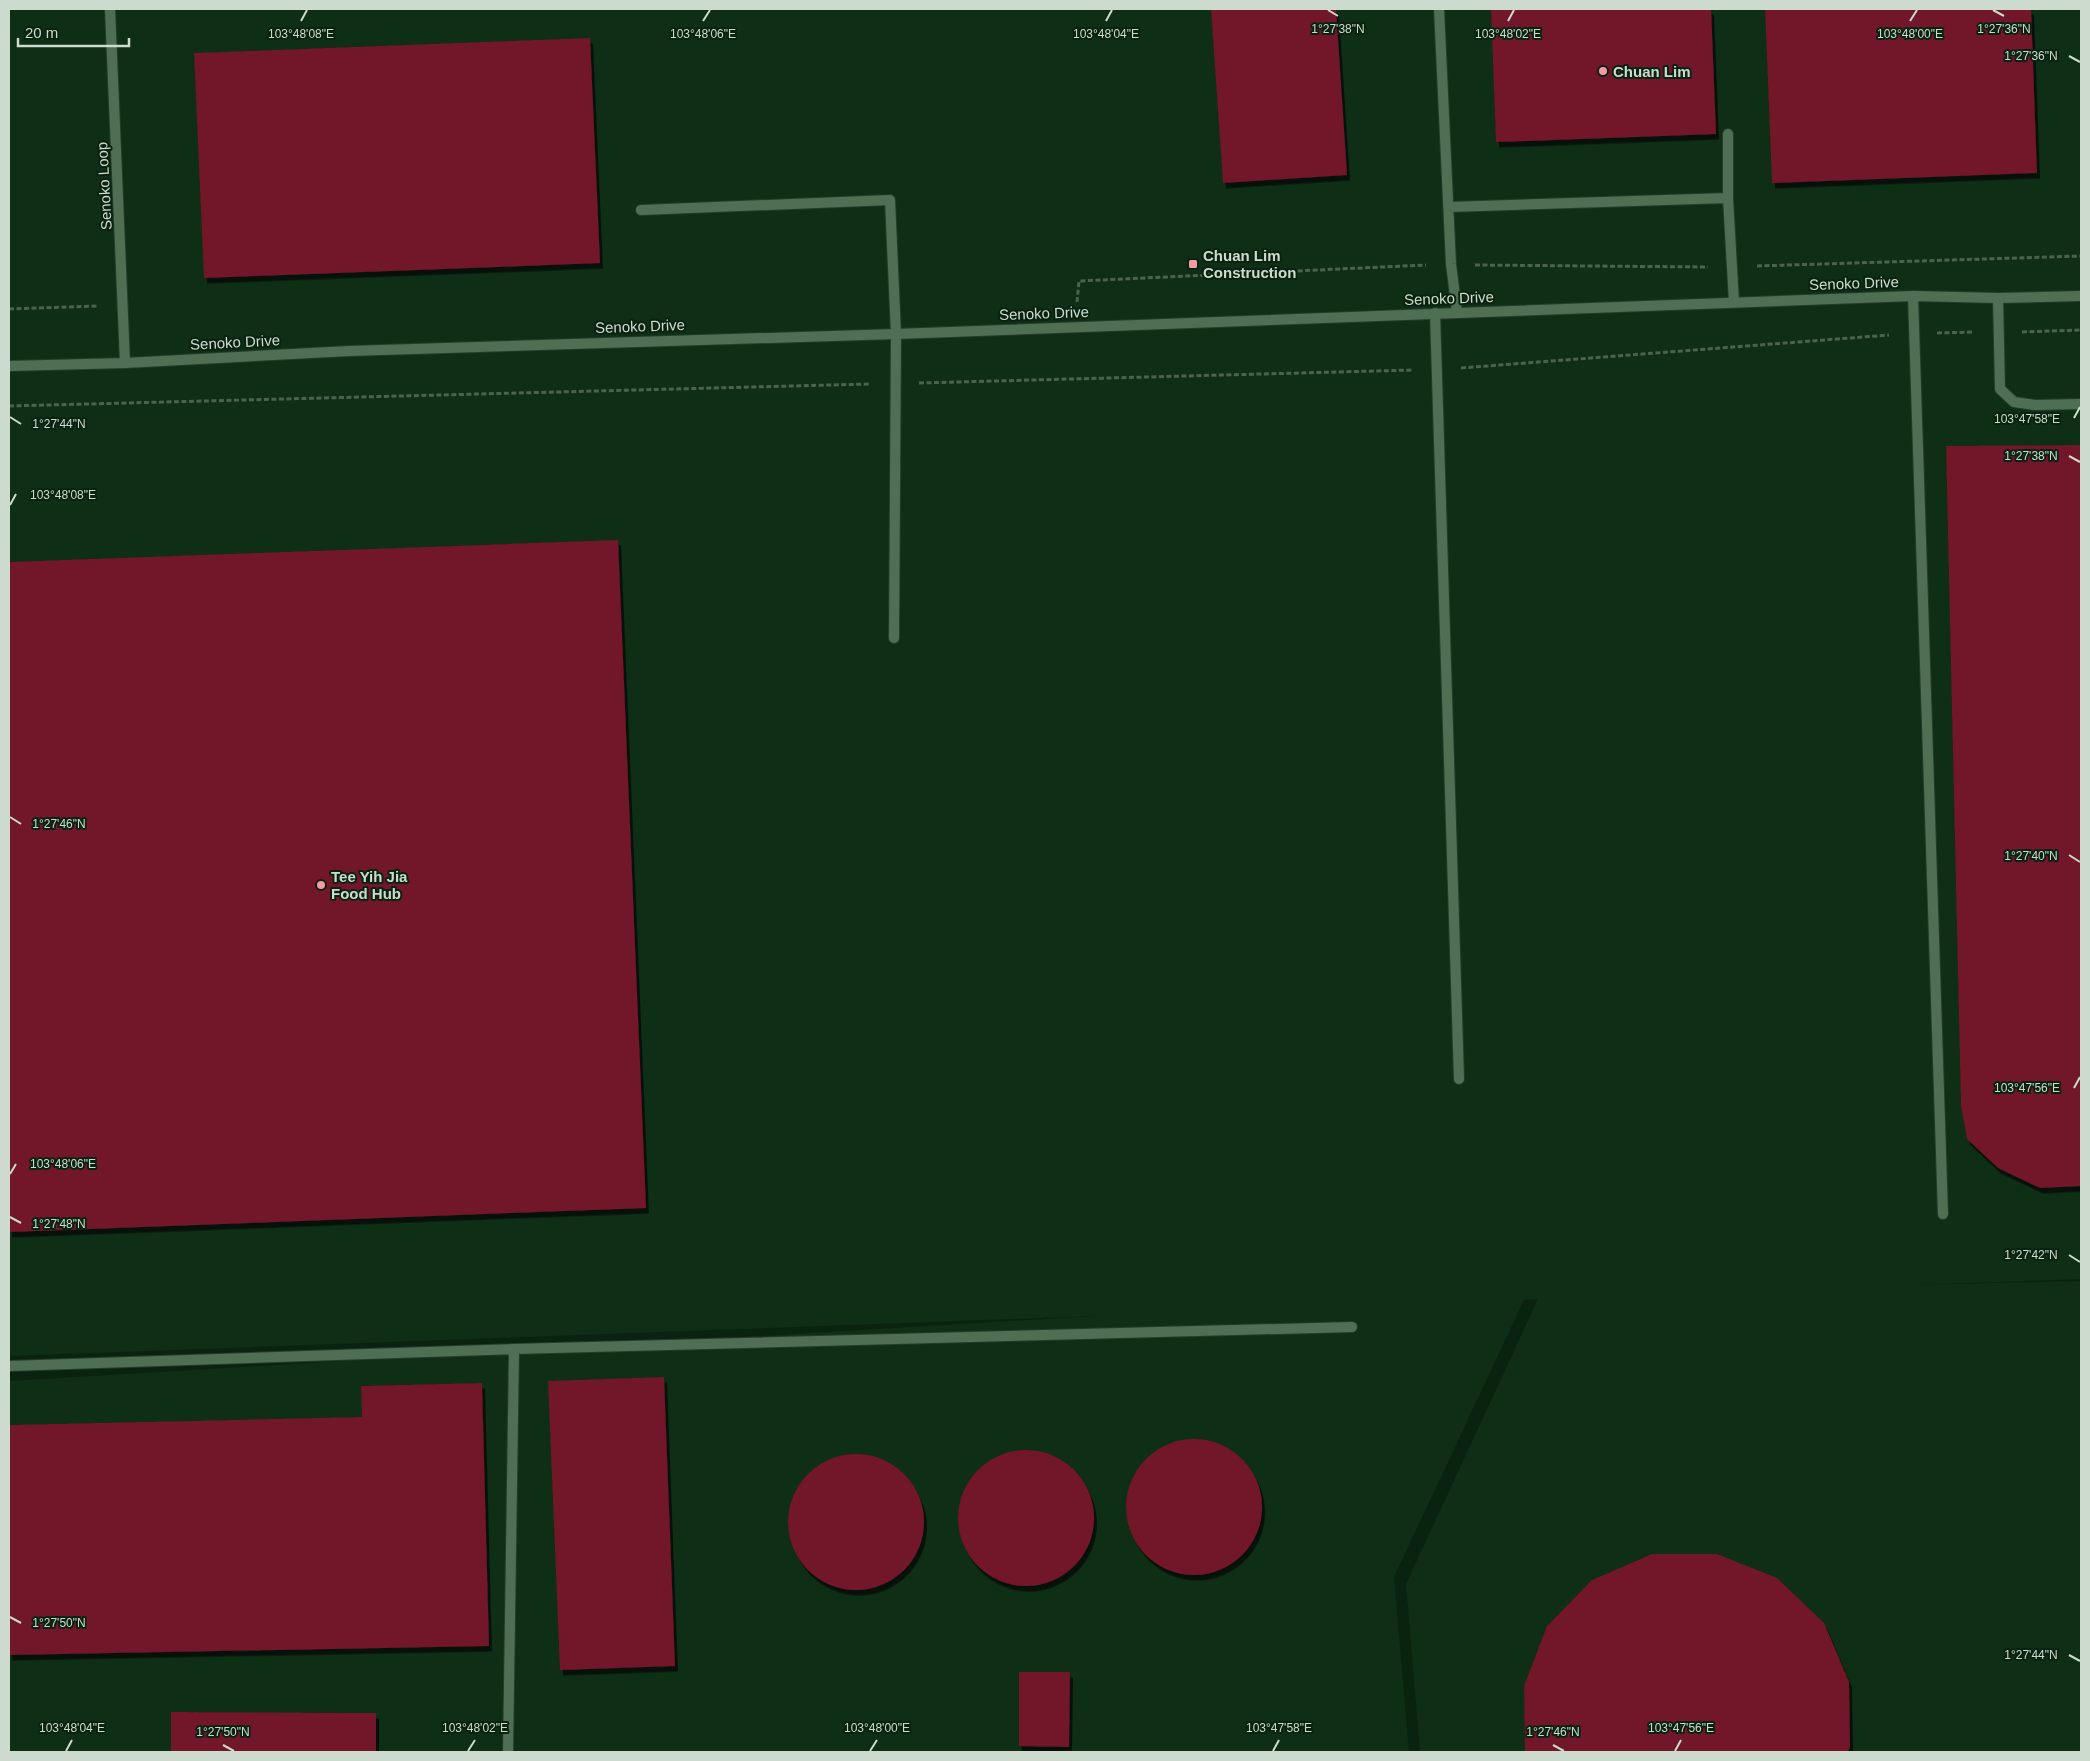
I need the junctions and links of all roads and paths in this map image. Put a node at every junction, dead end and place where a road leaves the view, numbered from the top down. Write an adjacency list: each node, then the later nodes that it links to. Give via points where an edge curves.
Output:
1 (110, 9): 14 (street, Senoko Loop)
2 (1439, 9): 5 (street)
3 (1728, 134): 4 (street)
4 (1728, 198): 5 (street); 9 (street)
5 (1449, 206): 8 (street)
6 (641, 210): 22 (street, via 890,200)
7 (2081, 256): 9 (path)
8 (1451, 264): 9 (path); 16 (street); 18 (path, via 1079,281)
9 (1733, 267): 13 (street)
10 (1913, 296): 12 (street, Senoko Drive); 13 (street, Senoko Drive); 21 (street)
11 (2081, 296): 12 (street, Senoko Drive)
12 (1998, 298): 20 (street)
13 (1734, 302): 16 (street, Senoko Drive)
14 (124, 304): 15 (path); 23 (street, Senoko Loop)
15 (9, 309)
16 (1457, 312): 17 (street, Senoko Drive)
17 (1435, 313): 18 (street, Senoko Drive); 25 (street)
18 (1076, 327): 22 (street, Senoko Drive)
19 (2081, 330): 20 (path)
20 (2000, 332): 21 (path); 27 (street, via 2000,389 2014,402)
21 (1914, 333): 25 (path); 31 (street)
22 (896, 334): 23 (street, Senoko Drive, via 349,350); 26 (street)
23 (125, 363): 24 (street, Senoko Drive)
24 (9, 366)
25 (1437, 370): 26 (path); 30 (street)
26 (895, 384): 28 (path); 29 (street)
27 (2081, 404)
28 (9, 406)
29 (894, 638)
30 (1459, 1079)
31 (1943, 1214)
32 (1352, 1327): 33 (street)
33 (514, 1349): 34 (street); 35 (street)
34 (9, 1366)
35 (508, 1752)

